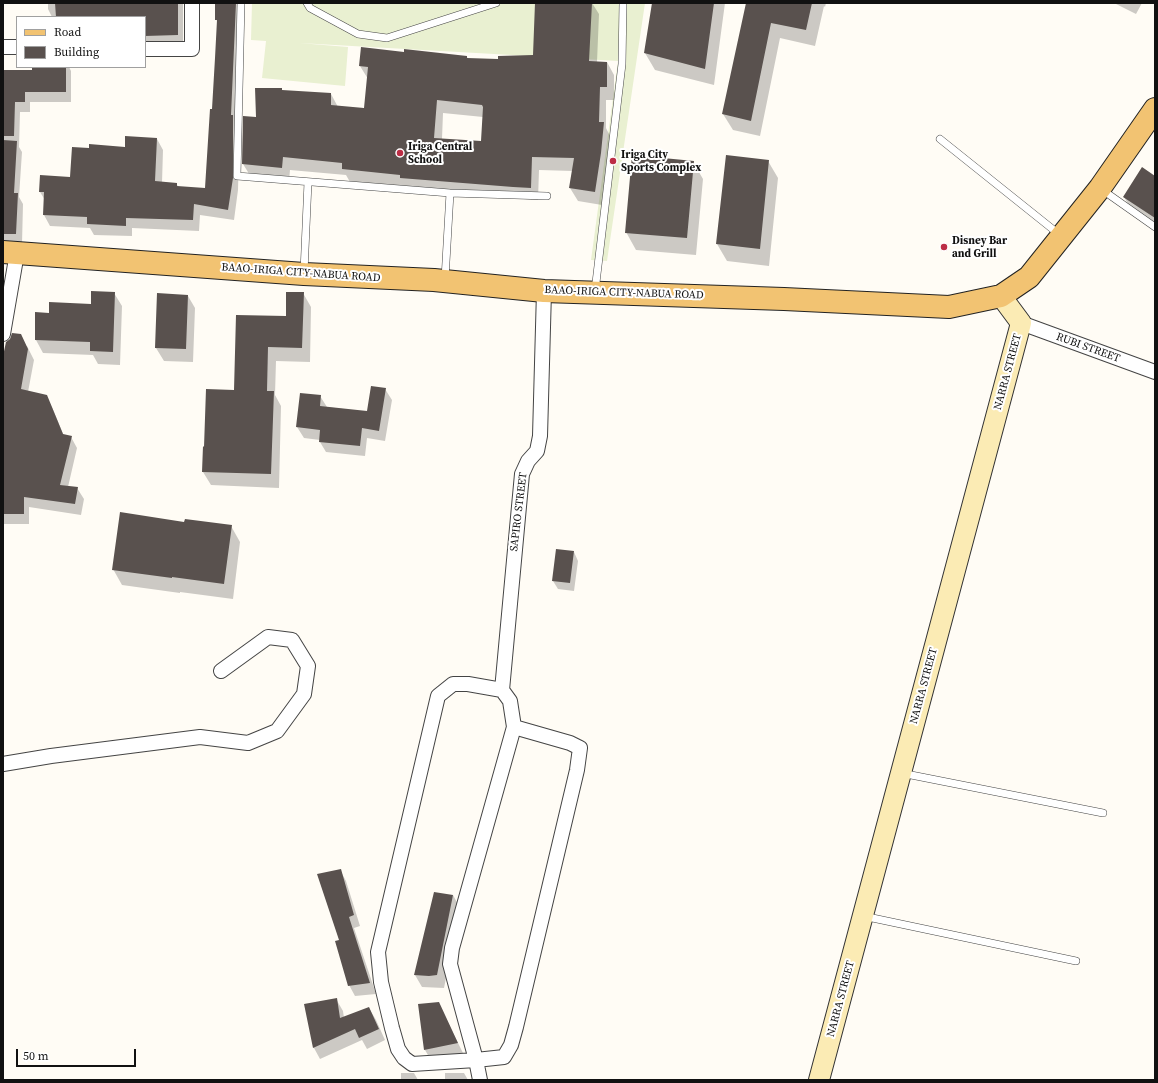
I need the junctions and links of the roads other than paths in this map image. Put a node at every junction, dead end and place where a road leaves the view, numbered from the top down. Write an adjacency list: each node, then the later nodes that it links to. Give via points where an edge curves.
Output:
1 (192, 3): 8 (street, via 192,50)
2 (241, 3): 11 (lane, via 237,176)
3 (306, 3): 4 (lane, via 310,8 358,34 387,38)
4 (496, 3)
5 (623, 3): 21 (lane, via 622,64)
6 (3, 47): 7 (street)
7 (16, 47)
8 (146, 49)
9 (1155, 109): 12 (main road, BAAO-IRIGA CITY-NABUA ROAD)
10 (940, 139): 16 (lane)
11 (308, 182): 13 (lane); 18 (lane)
12 (1100, 188): 15 (lane); 16 (main road, BAAO-IRIGA CITY-NABUA ROAD)
13 (450, 193): 14 (lane); 19 (lane)
14 (547, 196)
15 (1155, 227)
16 (1062, 236): 22 (main road, BAAO-IRIGA CITY-NABUA ROAD, via 1029,277)
17 (10, 253): 18 (main road, BAAO-IRIGA CITY-NABUA ROAD); 24 (street)
18 (304, 274): 19 (main road, BAAO-IRIGA CITY-NABUA ROAD)
19 (445, 281): 20 (main road, BAAO-IRIGA CITY-NABUA ROAD)
20 (544, 291): 21 (main road, BAAO-IRIGA CITY-NABUA ROAD); 27 (street, SAPIRO STREET, via 540,436 537,451 528,461 522,474)
21 (595, 292): 22 (main road, BAAO-IRIGA CITY-NABUA ROAD, via 949,307)
22 (1001, 296): 23 (street, NARRA STREET)
23 (1021, 323): 25 (street, RUBI STREET); 30 (street, NARRA STREET)
24 (3, 334)
25 (1155, 372)
26 (221, 671): 29 (street, via 268,637 292,640 308,666 304,694 277,731 248,743 200,737)
27 (502, 690): 28 (street, via 510,700); 34 (street, via 453,684 438,696 378,952 381,982 392,1028 398,1049 404,1058 412,1064)
28 (514, 727): 34 (street, via 452,948 450,964); 34 (street, via 580,748 577,770 511,1046 504,1057)
29 (3, 764)
30 (901, 772): 31 (lane); 32 (street, NARRA STREET)
31 (1103, 813)
32 (863, 916): 33 (lane); 36 (street, NARRA STREET)
33 (1076, 961)
34 (476, 1060): 35 (street)
35 (480, 1080)
36 (819, 1080)

